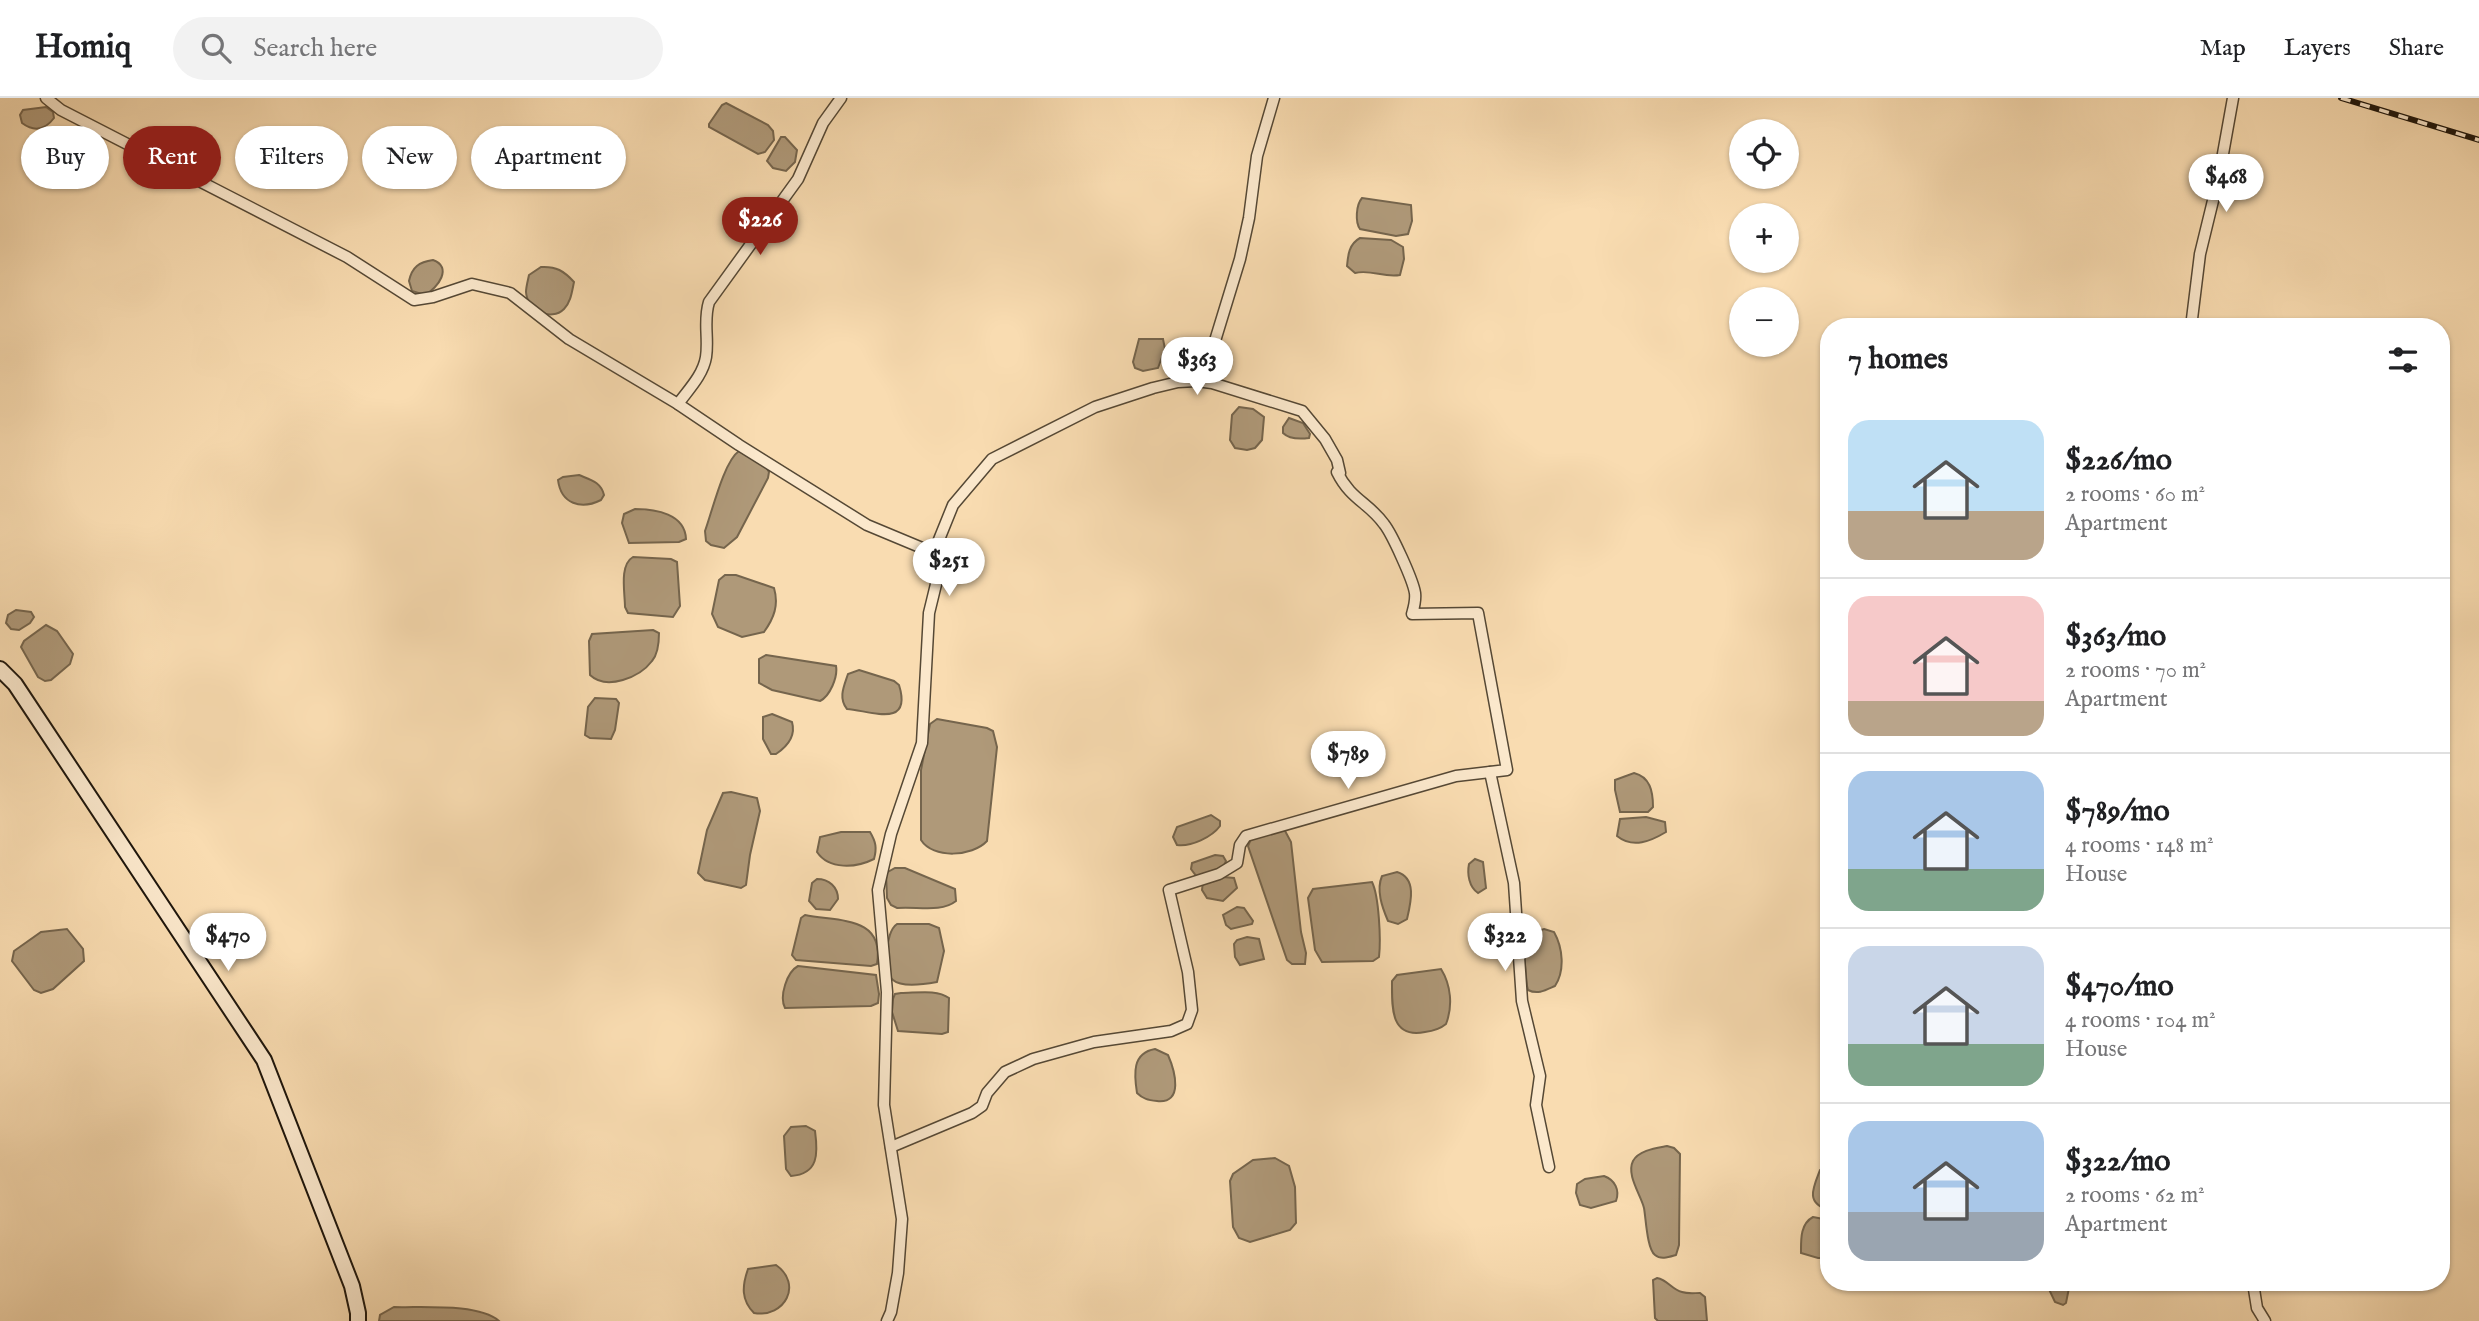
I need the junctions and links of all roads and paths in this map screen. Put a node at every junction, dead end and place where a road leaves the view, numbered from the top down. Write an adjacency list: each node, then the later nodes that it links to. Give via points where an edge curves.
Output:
1 (46, 98): 7 (street, via 61,110 347,257 414,300 472,284 510,293 569,339)
2 (841, 98): 7 (street, via 823,123 799,179 709,302 702,371)
3 (1274, 98): 6 (street, via 1257,156 1240,259 1207,366)
4 (2233, 98): 5 (street, via 2200,254)
5 (2192, 318)
6 (1196, 381): 8 (street, via 1153,388 1095,407 992,459 953,505); 10 (street, via 1302,411 1337,460 1344,487 1390,533 1415,592 1412,614 1478,613 1507,770)
7 (678, 404): 8 (street, via 867,525)
8 (934, 552): 11 (street, via 939,555 939,572 929,612 922,743 891,834 878,890 887,992 884,1105)
9 (0, 669): 14 (main road, via 23,696 264,1060 352,1286)
10 (1490, 772): 11 (street, via 1456,776 1246,835 1237,863 1219,874 1169,890 1188,972 1192,1010 1187,1024 1033,1059 1005,1072 972,1113); 12 (street, via 1514,883 1522,1001 1540,1076 1536,1105)
11 (891, 1147): 15 (street, via 902,1219 898,1273)
12 (1549, 1167)
13 (2255, 1291): 16 (street)
14 (358, 1321)
15 (887, 1321)
16 (2265, 1321)

